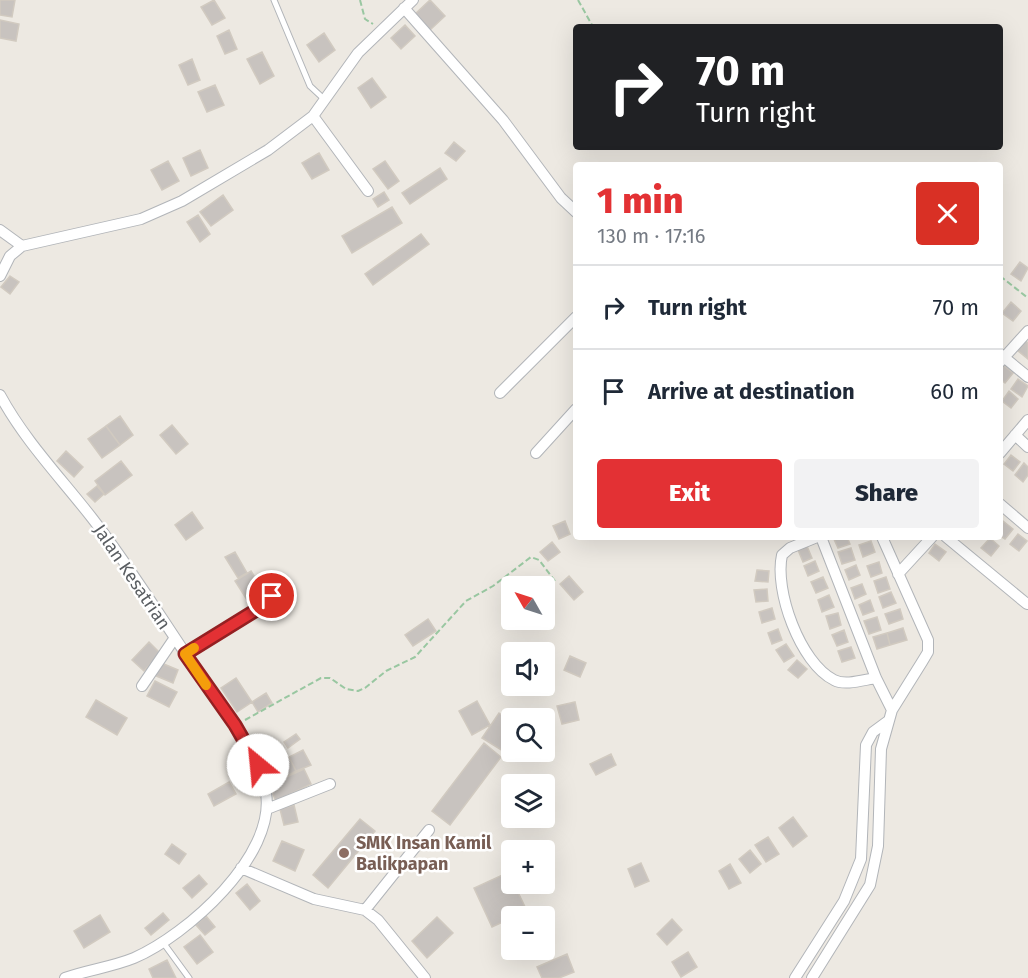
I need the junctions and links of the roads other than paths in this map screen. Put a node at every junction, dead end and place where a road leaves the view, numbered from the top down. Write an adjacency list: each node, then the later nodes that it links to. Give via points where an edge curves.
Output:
1 (274, 0): 4 (lane, via 310,86)
2 (413, 0): 3 (street)
3 (404, 8): 4 (street, via 345,69); 7 (street, via 503,120)
4 (325, 100): 5 (street)
5 (313, 116): 6 (street); 9 (street, via 268,150 182,201 116,227)
6 (368, 190)
7 (573, 209)
8 (0, 230): 9 (street)
9 (22, 246): 10 (street, via 10,256)
10 (0, 276)
11 (573, 320): 16 (street)
12 (1028, 331): 13 (street)
13 (1003, 357)
14 (1003, 359): 15 (street)
15 (1028, 377)
16 (500, 393)
17 (0, 395): 34 (street, Jalan Kesatrian, via 48,468 124,562)
18 (573, 412): 23 (street)
19 (1028, 420): 20 (street)
20 (1015, 435): 21 (street); 22 (street)
21 (1028, 447)
22 (1003, 449)
23 (536, 453)
24 (1003, 507): 25 (street)
25 (1028, 528)
26 (811, 540): 36 (street, via 782,555 780,584 787,612 813,661 829,676 844,682)
27 (820, 540): 36 (street)
28 (883, 540): 31 (street)
29 (929, 540): 31 (street)
30 (950, 540): 33 (street)
31 (898, 574): 38 (street, via 928,640 928,652)
32 (272, 596): 35 (street, via 261,607)
33 (1028, 604)
34 (174, 639): 35 (street, Jalan Kesatrian); 37 (street)
35 (185, 654): 41 (street, Jalan Kesatrian, via 258,765)
36 (876, 678): 38 (street)
37 (142, 686)
38 (892, 710): 39 (street)
39 (888, 721): 49 (street, via 873,732 866,745 861,859 855,878); 50 (street, via 881,749 878,846 873,876)
40 (330, 784): 41 (street)
41 (267, 808): 43 (street, Jalan Kesatrian, via 256,846)
42 (429, 830): 44 (street)
43 (241, 868): 44 (street, via 314,899); 45 (street, Jalan Kesatrian, via 195,917)
44 (365, 910): 48 (street, via 378,920)
45 (162, 942): 46 (street, Jalan Kesatrian, via 134,958); 47 (lane)
46 (65, 978)
47 (189, 978)
48 (425, 978)
49 (795, 978)
50 (812, 978)

